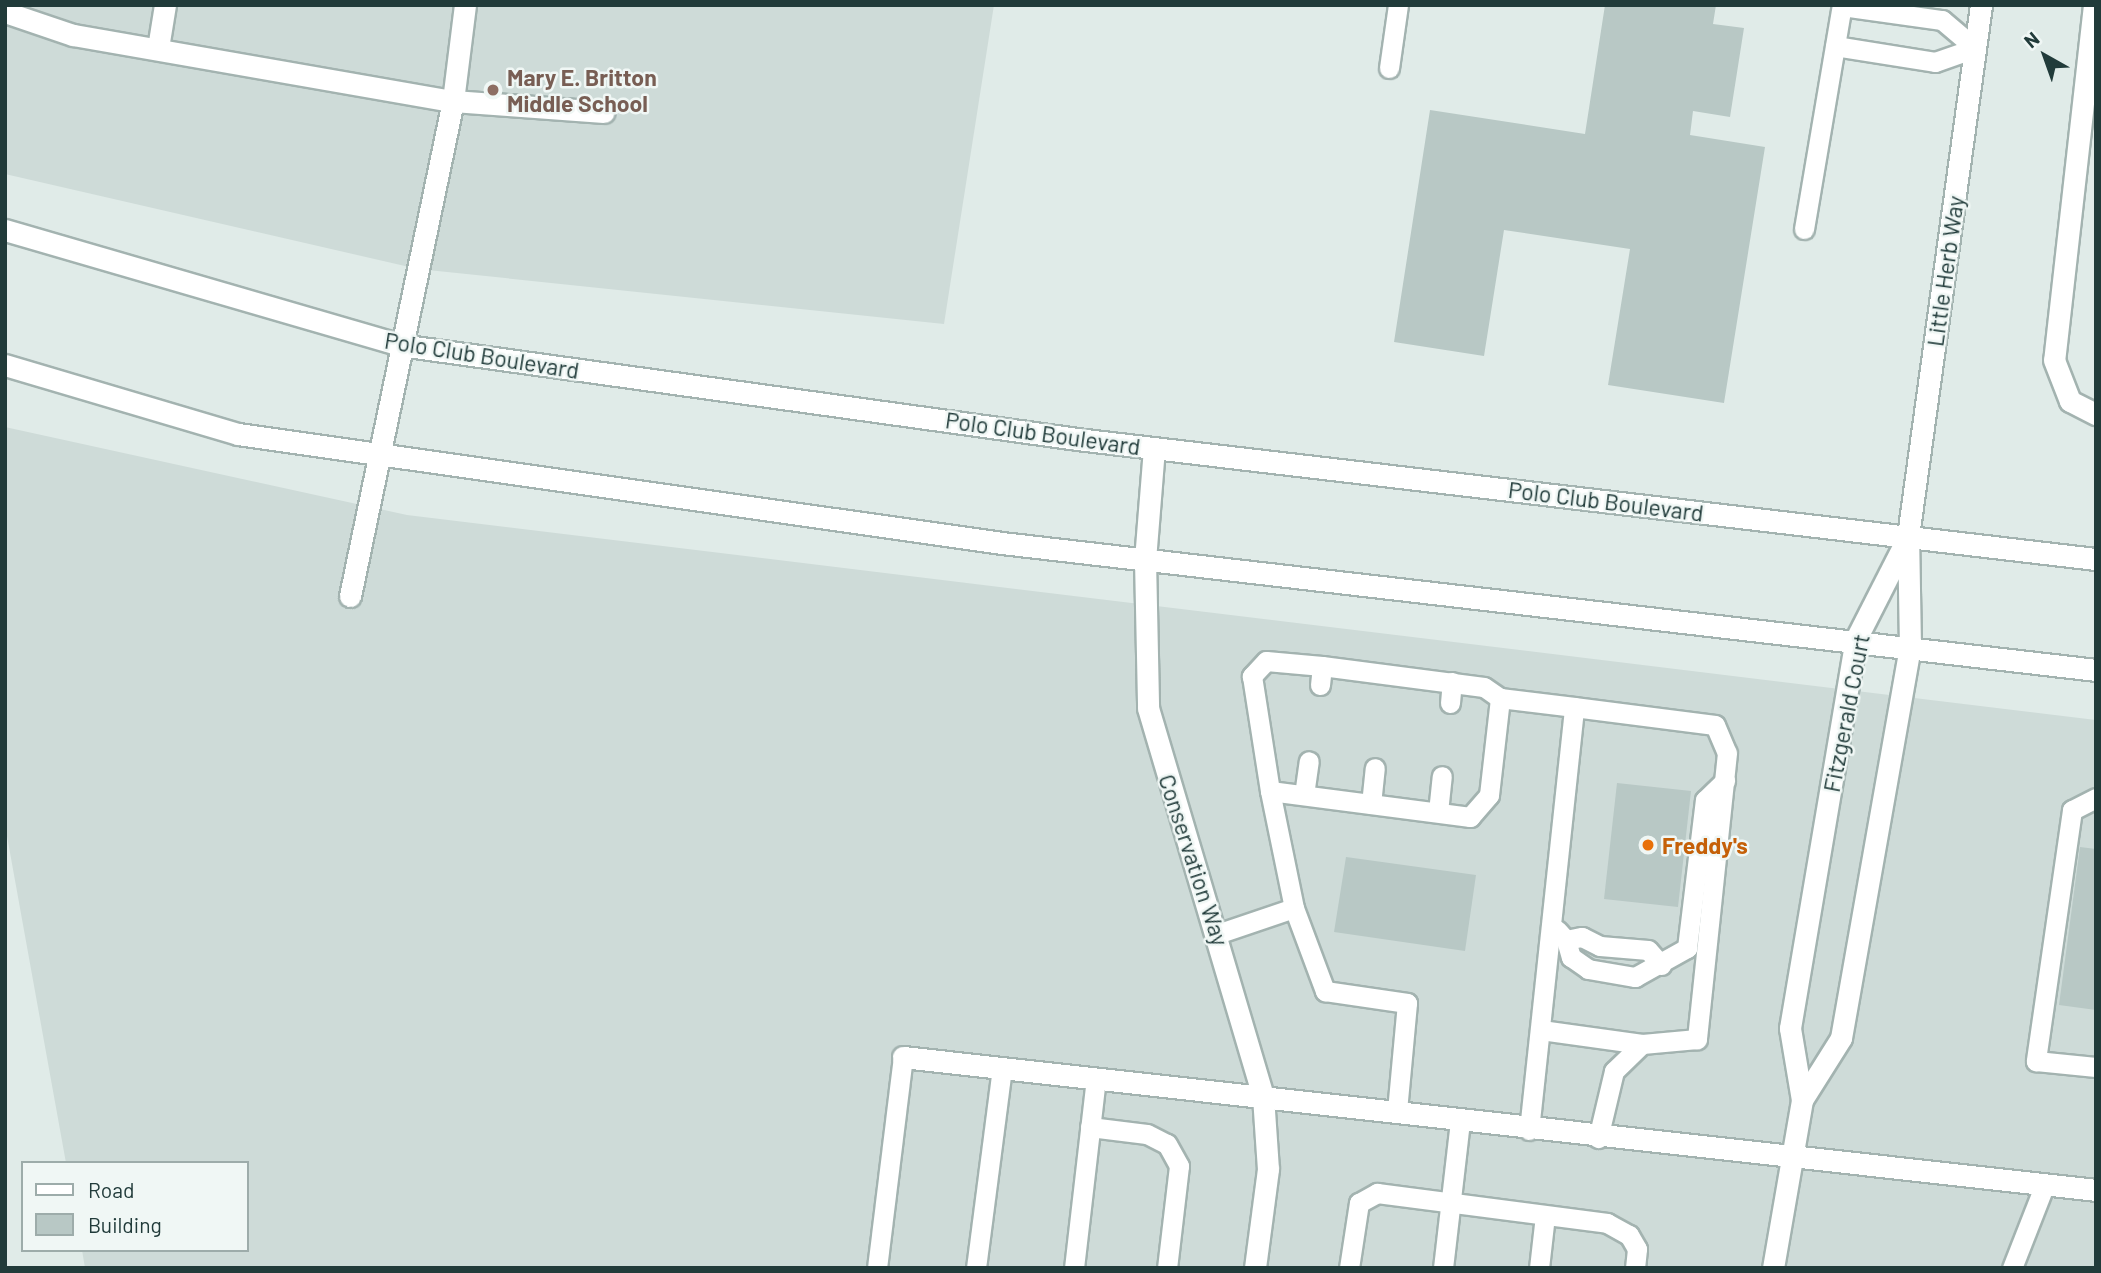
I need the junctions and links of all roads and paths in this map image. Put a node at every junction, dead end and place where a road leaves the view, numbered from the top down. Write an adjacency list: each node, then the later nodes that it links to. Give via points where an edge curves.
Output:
1 (165, 5): 9 (street)
2 (465, 5): 12 (street)
3 (1398, 5): 11 (lane)
4 (1981, 5): 10 (street, Little Herb Way)
5 (2095, 5): 18 (street, via 2054,360 2070,401)
6 (1842, 6): 8 (lane); 10 (lane, via 1942,20)
7 (5, 12): 9 (street, via 73,35)
8 (1835, 46): 10 (lane, via 1935,62); 14 (lane)
9 (158, 48): 12 (street)
10 (1975, 48): 21 (street, Little Herb Way)
11 (1389, 68)
12 (453, 101): 13 (street); 16 (street)
13 (604, 112)
14 (1804, 229)
15 (5, 230): 16 (street, Polo Club Boulevard)
16 (400, 345): 19 (street, Polo Club Boulevard); 20 (street)
17 (5, 365): 20 (street, via 238,434)
18 (2096, 414)
19 (1154, 448): 21 (street, Polo Club Boulevard); 22 (street, Conservation Way)
20 (379, 454): 22 (street); 24 (street)
21 (1908, 536): 23 (street, Polo Club Boulevard); 25 (street, Fitzgerald Court); 26 (street, Fitzgerald Court)
22 (1145, 559): 25 (street); 43 (street, Conservation Way, via 1148,708)
23 (2096, 559)
24 (350, 596)
25 (1856, 639): 26 (street); 53 (street, Fitzgerald Court, via 1790,1028)
26 (1910, 647): 27 (street); 53 (street, Fitzgerald Court, via 1841,1038)
27 (2096, 670)
28 (1452, 682): 29 (lane, via 1484,687); 30 (lane); 36 (lane, via 1385,684 1321,676 1266,661 1252,676)
29 (1500, 698): 31 (lane); 40 (lane, via 1489,795 1470,817)
30 (1450, 703)
31 (1574, 706): 35 (lane, via 1715,725 1727,753); 42 (lane)
32 (1309, 761): 37 (lane)
33 (1375, 768): 39 (lane)
34 (1442, 776): 40 (lane)
35 (1725, 781): 45 (lane, via 1705,800 1687,948); 47 (lane, via 1697,1039)
36 (1270, 791): 37 (lane); 41 (lane)
37 (1304, 795): 39 (lane)
38 (2096, 798): 49 (lane, via 2072,810 2036,1060)
39 (1371, 804): 40 (lane)
40 (1438, 812)
41 (1294, 908): 43 (lane); 54 (lane, via 1325,991 1407,1003)
42 (1552, 924): 44 (lane); 46 (lane)
43 (1217, 933): 52 (street, Conservation Way)
44 (1566, 940): 45 (lane, via 1582,937 1600,946 1648,950); 45 (lane, via 1571,957 1588,969 1635,976)
45 (1661, 965)
46 (1541, 1030): 47 (lane); 57 (lane)
47 (1642, 1044): 58 (lane, via 1614,1070)
48 (903, 1057): 50 (street); 64 (lane)
49 (2096, 1067)
50 (1002, 1068): 51 (street); 65 (lane)
51 (1096, 1078): 52 (street); 56 (lane)
52 (1263, 1096): 54 (street); 68 (street, Conservation Way, via 1268,1169)
53 (1802, 1100): 59 (street, Fitzgerald Court)
54 (1397, 1111): 55 (street)
55 (1460, 1121): 57 (street); 62 (lane)
56 (1090, 1127): 66 (lane); 67 (lane, via 1147,1133 1167,1144 1179,1167)
57 (1529, 1130): 58 (street)
58 (1598, 1138): 59 (street)
59 (1793, 1161): 60 (street); 73 (street, Fitzgerald Court)
60 (2045, 1184): 61 (street); 74 (lane)
61 (2096, 1190)
62 (1451, 1203): 63 (lane); 69 (lane, via 1377,1193 1359,1203); 70 (lane)
63 (1545, 1215): 71 (lane); 72 (lane, via 1607,1223 1629,1235 1637,1249)
64 (877, 1268)
65 (976, 1268)
66 (1073, 1268)
67 (1167, 1268)
68 (1255, 1268)
69 (1349, 1268)
70 (1443, 1268)
71 (1539, 1268)
72 (1635, 1268)
73 (1773, 1268)
74 (2012, 1268)

